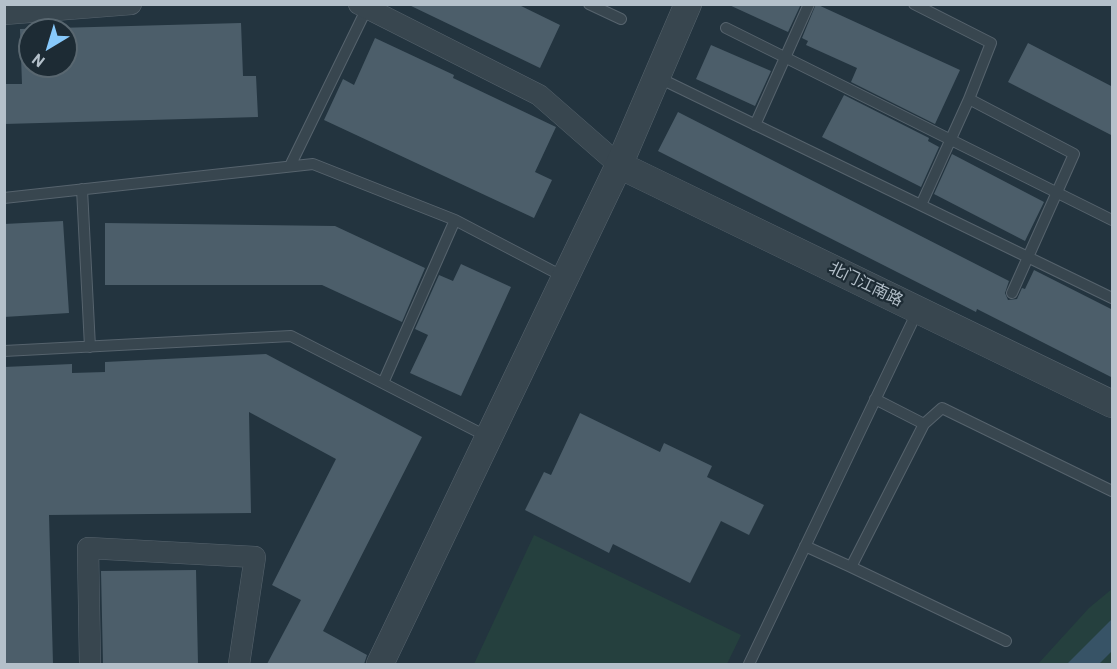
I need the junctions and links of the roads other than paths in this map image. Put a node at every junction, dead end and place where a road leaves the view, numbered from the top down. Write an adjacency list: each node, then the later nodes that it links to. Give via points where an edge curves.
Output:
1 (130, 4): 7 (street)
2 (589, 4): 8 (lane)
3 (688, 4): 11 (street)
4 (809, 4): 10 (lane)
5 (914, 4): 12 (lane, via 991,43)
6 (363, 6): 15 (street, via 539,95); 16 (lane)
7 (4, 14)
8 (621, 19)
9 (726, 28): 10 (lane)
10 (786, 57): 13 (lane); 14 (lane)
11 (657, 77): 13 (lane); 15 (street)
12 (969, 99): 14 (lane); 18 (lane, via 1074,154)
13 (755, 125): 20 (lane)
14 (951, 139): 18 (lane); 20 (lane)
15 (618, 165): 24 (street); 27 (street, 北门江南路)
16 (290, 166): 17 (lane); 21 (lane, via 313,164)
17 (82, 189): 19 (lane); 28 (lane)
18 (1058, 193): 22 (lane); 23 (lane)
19 (4, 198)
20 (921, 205): 23 (lane)
21 (455, 220): 24 (lane); 30 (lane)
22 (1113, 220)
23 (1028, 257): 25 (lane); 26 (lane)
24 (565, 277): 34 (street)
25 (1012, 293)
26 (1113, 298)
27 (918, 310): 31 (lane); 32 (street, 北门江南路)
28 (90, 347): 29 (lane); 30 (lane, via 291,336)
29 (4, 351)
30 (383, 383): 34 (lane)
31 (875, 399): 33 (lane); 36 (lane)
32 (1113, 404)
33 (924, 424): 35 (lane, via 942,408); 37 (lane)
34 (489, 437): 41 (street)
35 (1113, 491)
36 (805, 546): 37 (lane); 42 (lane)
37 (851, 567): 38 (lane)
38 (1006, 641)
39 (90, 664): 40 (street, via 88,548 255,557)
40 (239, 664)
41 (380, 664)
42 (749, 664)

